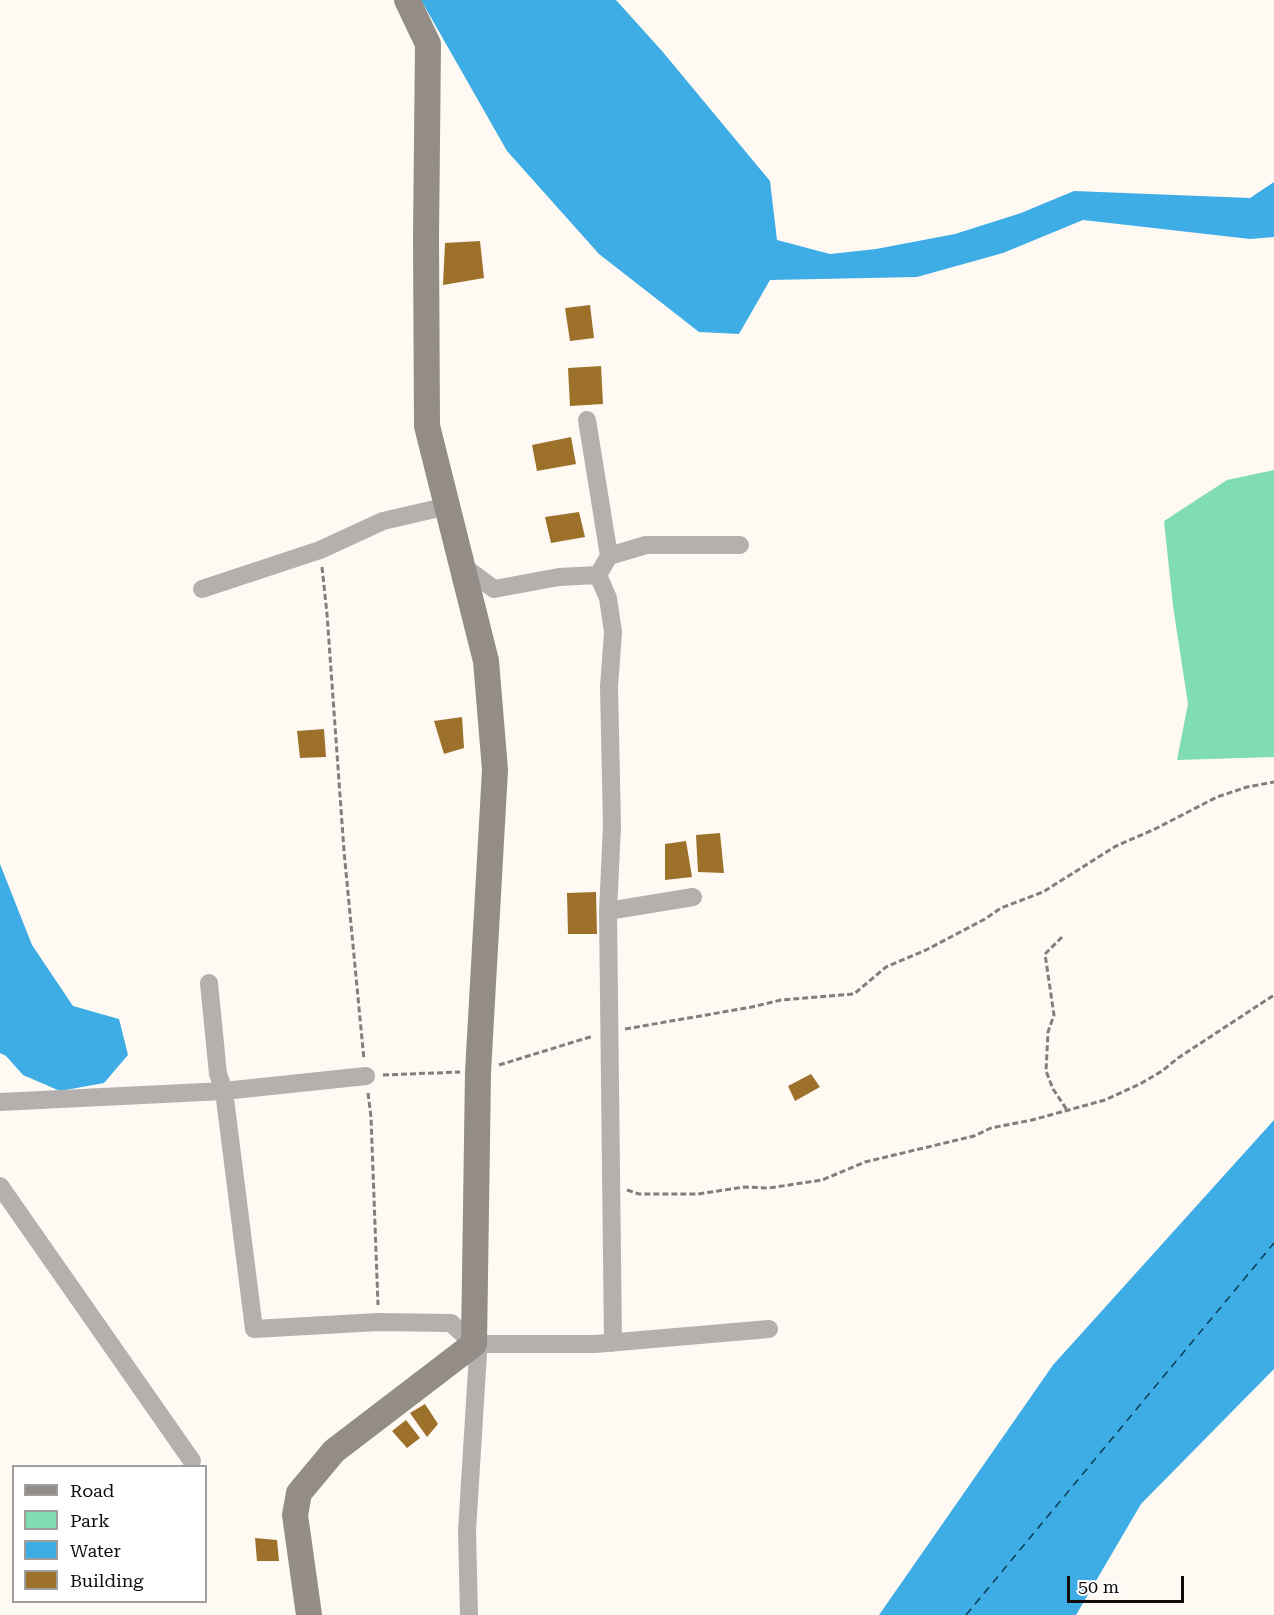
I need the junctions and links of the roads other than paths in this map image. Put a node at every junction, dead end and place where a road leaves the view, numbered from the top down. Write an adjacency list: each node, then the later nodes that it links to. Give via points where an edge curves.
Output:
1 (407, 0): 3 (main road, via 428,44 427,426)
2 (587, 420): 5 (street)
3 (448, 506): 6 (main road); 8 (street, via 383,521 320,550)
4 (740, 545): 5 (street, via 646,545)
5 (609, 556): 7 (street)
6 (463, 566): 7 (street, via 494,589 559,577); 18 (main road, via 486,661 495,770 478,1072)
7 (598, 575): 10 (street, via 609,598 613,632 609,687)
8 (202, 589)
9 (693, 897): 10 (street)
10 (609, 912): 17 (street)
11 (209, 983): 13 (street, via 218,1074)
12 (366, 1076): 13 (street)
13 (224, 1091): 14 (street); 18 (street, via 254,1329 378,1322 451,1323)
14 (0, 1102)
15 (0, 1186): 19 (street)
16 (769, 1329): 17 (street)
17 (613, 1342): 18 (street)
18 (474, 1344): 20 (main road, via 334,1451 299,1493 295,1515); 21 (street, via 478,1353 467,1531)
19 (192, 1461)
20 (309, 1615)
21 (469, 1615)

